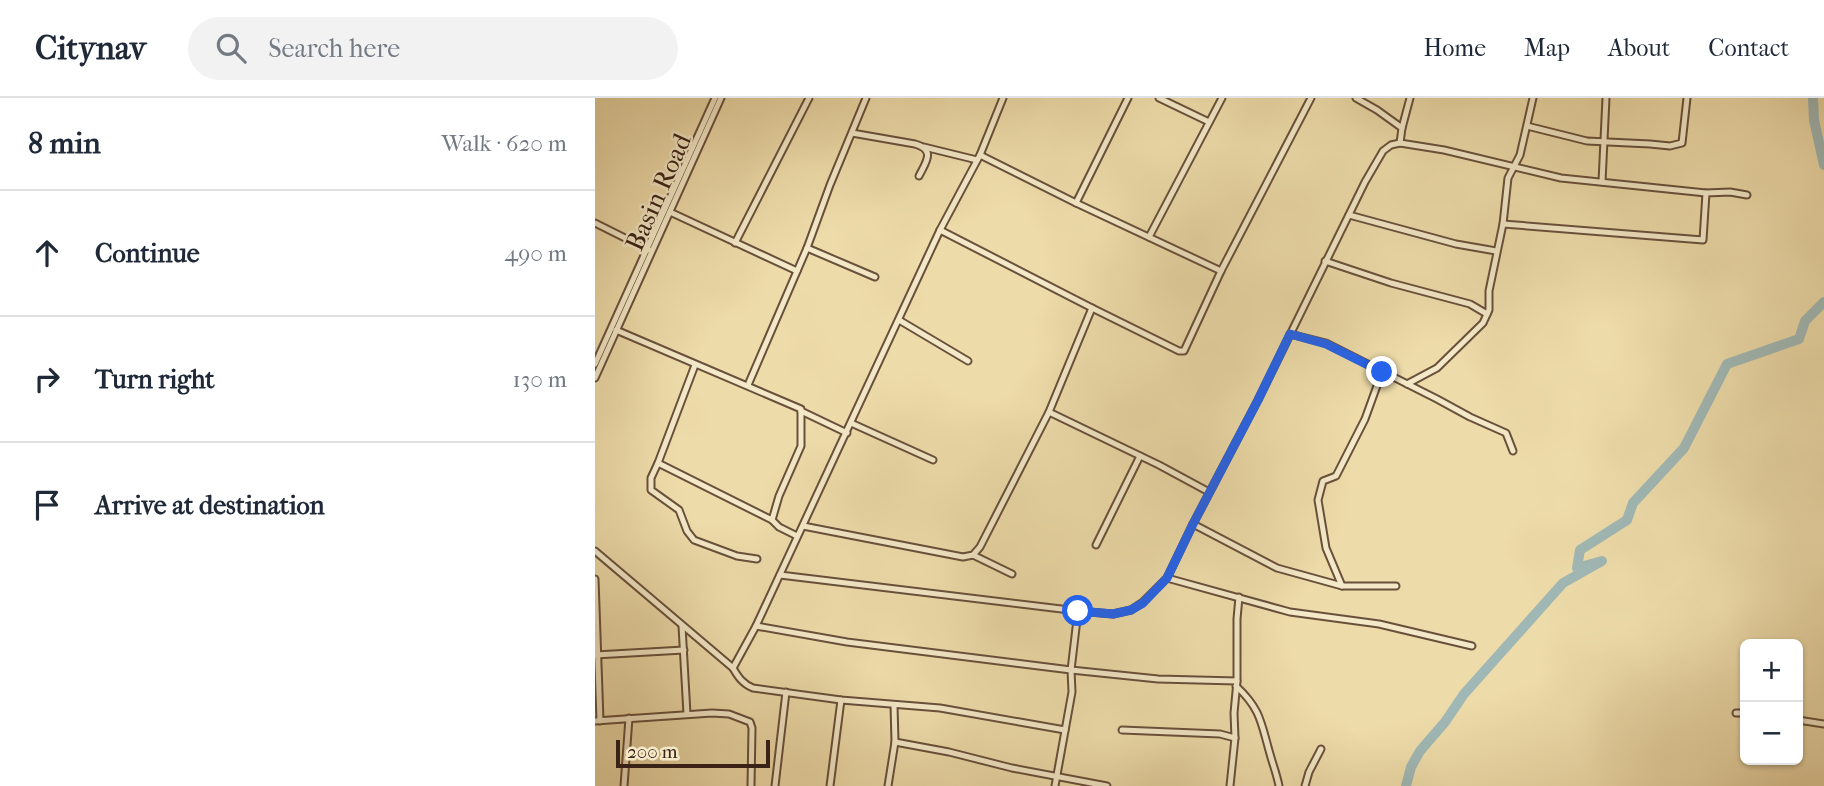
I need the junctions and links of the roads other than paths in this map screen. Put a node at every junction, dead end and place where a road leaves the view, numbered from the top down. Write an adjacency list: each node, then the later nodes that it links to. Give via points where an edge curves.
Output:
1 (715, 98): 37 (street, Basin Road)
2 (721, 98): 29 (street, Basin Road)
3 (809, 98): 35 (street)
4 (866, 98): 18 (street)
5 (1003, 98): 22 (street)
6 (1128, 98): 28 (street)
7 (1159, 98): 15 (street)
8 (1222, 98): 15 (street)
9 (1311, 98): 41 (street)
10 (1356, 98): 17 (street)
11 (1410, 98): 17 (street)
12 (1533, 98): 16 (street)
13 (1606, 98): 19 (street)
14 (1687, 98): 19 (street, via 1682,143)
15 (1209, 122): 34 (street)
16 (1527, 126): 19 (street); 23 (street)
17 (1402, 128): 20 (street)
18 (852, 133): 21 (street); 36 (street)
19 (1603, 142): 25 (street)
20 (1400, 143): 23 (street); 30 (street, via 1383,151)
21 (924, 147): 22 (street); 24 (street, via 928,159)
22 (979, 158): 28 (street); 33 (street)
23 (1513, 168): 25 (street); 32 (street)
24 (919, 176)
25 (1602, 182): 26 (street)
26 (1706, 193): 27 (street); 32 (street, via 1703,240)
27 (1747, 195)
28 (1076, 203): 34 (street)
29 (670, 212): 35 (street); 37 (street, Basin Road)
30 (1349, 215): 38 (street); 39 (street)
31 (595, 223): 37 (street)
32 (1503, 223): 38 (street)
33 (940, 230): 43 (street); 45 (street)
34 (1149, 237): 41 (street)
35 (735, 243): 40 (street)
36 (807, 248): 40 (street); 42 (street)
37 (649, 250): 46 (street, Basin Road); 49 (street, Basin Road)
38 (1496, 251): 44 (street)
39 (1325, 261): 44 (street, via 1471,304); 47 (street)
40 (797, 271): 56 (street)
41 (1221, 271): 43 (street, via 1184,351)
42 (874, 277)
43 (1092, 309): 58 (street)
44 (1487, 314): 55 (street, via 1437,368)
45 (899, 320): 50 (street); 59 (street)
46 (616, 330): 49 (street, Basin Road); 52 (street)
47 (1290, 334): 53 (street, via 1326,344); 65 (street)
48 (595, 343): 49 (street)
49 (605, 349): 51 (street, Basin Road); 54 (street, Basin Road)
50 (968, 361)
51 (595, 363)
52 (695, 365): 56 (street); 64 (street)
53 (1382, 372): 55 (street); 78 (street, via 1336,476 1323,481 1318,500 1326,548)
54 (595, 378)
55 (1407, 384): 61 (street, via 1506,433)
56 (748, 386): 57 (street)
57 (801, 411): 60 (street); 66 (street, via 800,446)
58 (1049, 412): 62 (street); 72 (street)
59 (851, 423): 60 (street); 63 (street)
60 (847, 433): 68 (street)
61 (1513, 451)
62 (1140, 456): 65 (street); 70 (street)
63 (933, 460)
64 (658, 463): 66 (street); 73 (street, via 651,490 679,510 694,540)
65 (1209, 492): 67 (street)
66 (772, 520): 69 (street)
67 (1193, 524): 76 (street); 78 (street, via 1277,568)
68 (803, 526): 69 (street); 72 (street, via 963,557)
69 (797, 536): 75 (street)
70 (1096, 545)
71 (595, 551): 82 (street)
72 (973, 555): 74 (street)
73 (757, 559)
74 (1012, 574)
75 (780, 575): 81 (street); 83 (street)
76 (1167, 578): 80 (street); 81 (street, via 1131,610 1113,614)
77 (595, 579): 86 (street)
78 (1342, 586): 79 (street)
79 (1396, 586)
80 (1239, 597): 84 (street, via 1290,612 1379,624); 89 (street)
81 (1078, 611): 88 (street)
82 (682, 625): 85 (street); 87 (street)
83 (756, 626): 87 (street); 88 (street)
84 (1472, 646)
85 (684, 650): 86 (street); 95 (street)
86 (596, 655): 97 (street)
87 (733, 668): 90 (street, via 746,685)
88 (1072, 670): 89 (street); 100 (street)
89 (1237, 683): 102 (street); 114 (street, via 1263,724)
90 (786, 692): 91 (street); 108 (street)
91 (841, 700): 92 (street); 109 (street)
92 (894, 705): 100 (street, via 940,708); 103 (street)
93 (1736, 713): 94 (street)
94 (1740, 713)
95 (687, 714): 96 (street); 107 (street, via 729,715 750,722)
96 (629, 719): 97 (street); 106 (street)
97 (597, 721)
98 (1803, 721): 99 (street)
99 (1824, 724)
100 (1065, 730): 105 (street)
101 (1122, 730): 102 (street)
102 (1235, 738): 113 (street)
103 (895, 742): 105 (street); 110 (street)
104 (1321, 749): 115 (street)
105 (1056, 776): 111 (street); 112 (street)
106 (624, 786)
107 (751, 786)
108 (775, 786)
109 (830, 786)
110 (888, 786)
111 (1055, 786)
112 (1107, 786)
113 (1230, 786)
114 (1279, 786)
115 (1305, 786)

